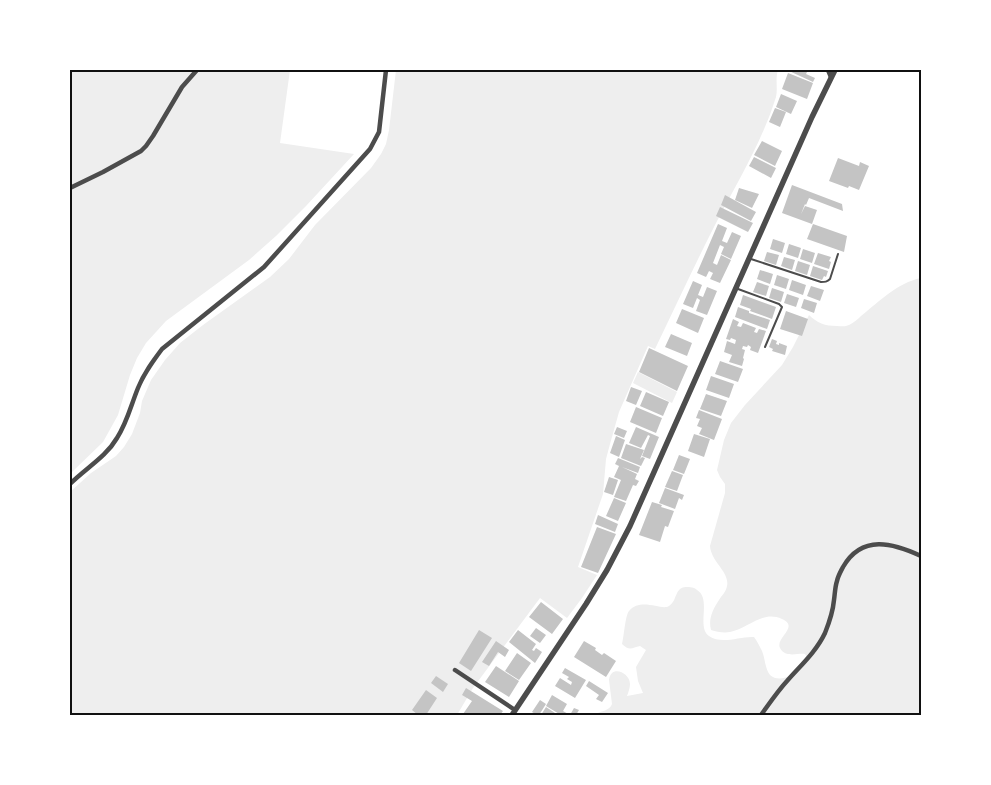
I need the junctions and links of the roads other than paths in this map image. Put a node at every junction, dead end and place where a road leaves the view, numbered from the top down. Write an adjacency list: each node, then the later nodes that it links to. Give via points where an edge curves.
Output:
1 (197, 70): 6 (street, via 182,87 141,152)
2 (386, 70): 11 (street, via 379,132 370,149 264,268 162,349 138,386 117,439)
3 (828, 70): 5 (street)
4 (835, 70): 5 (street)
5 (831, 77): 8 (street)
6 (70, 188)
7 (838, 254): 8 (lane, via 827,282)
8 (749, 258): 9 (street)
9 (735, 288): 10 (lane, via 782,307); 14 (street, via 634,518 607,570)
10 (765, 347)
11 (70, 484)
12 (921, 556): 15 (street, via 896,546 875,544 851,556 839,574 825,634)
13 (455, 670): 14 (street)
14 (514, 712)
15 (760, 715)

